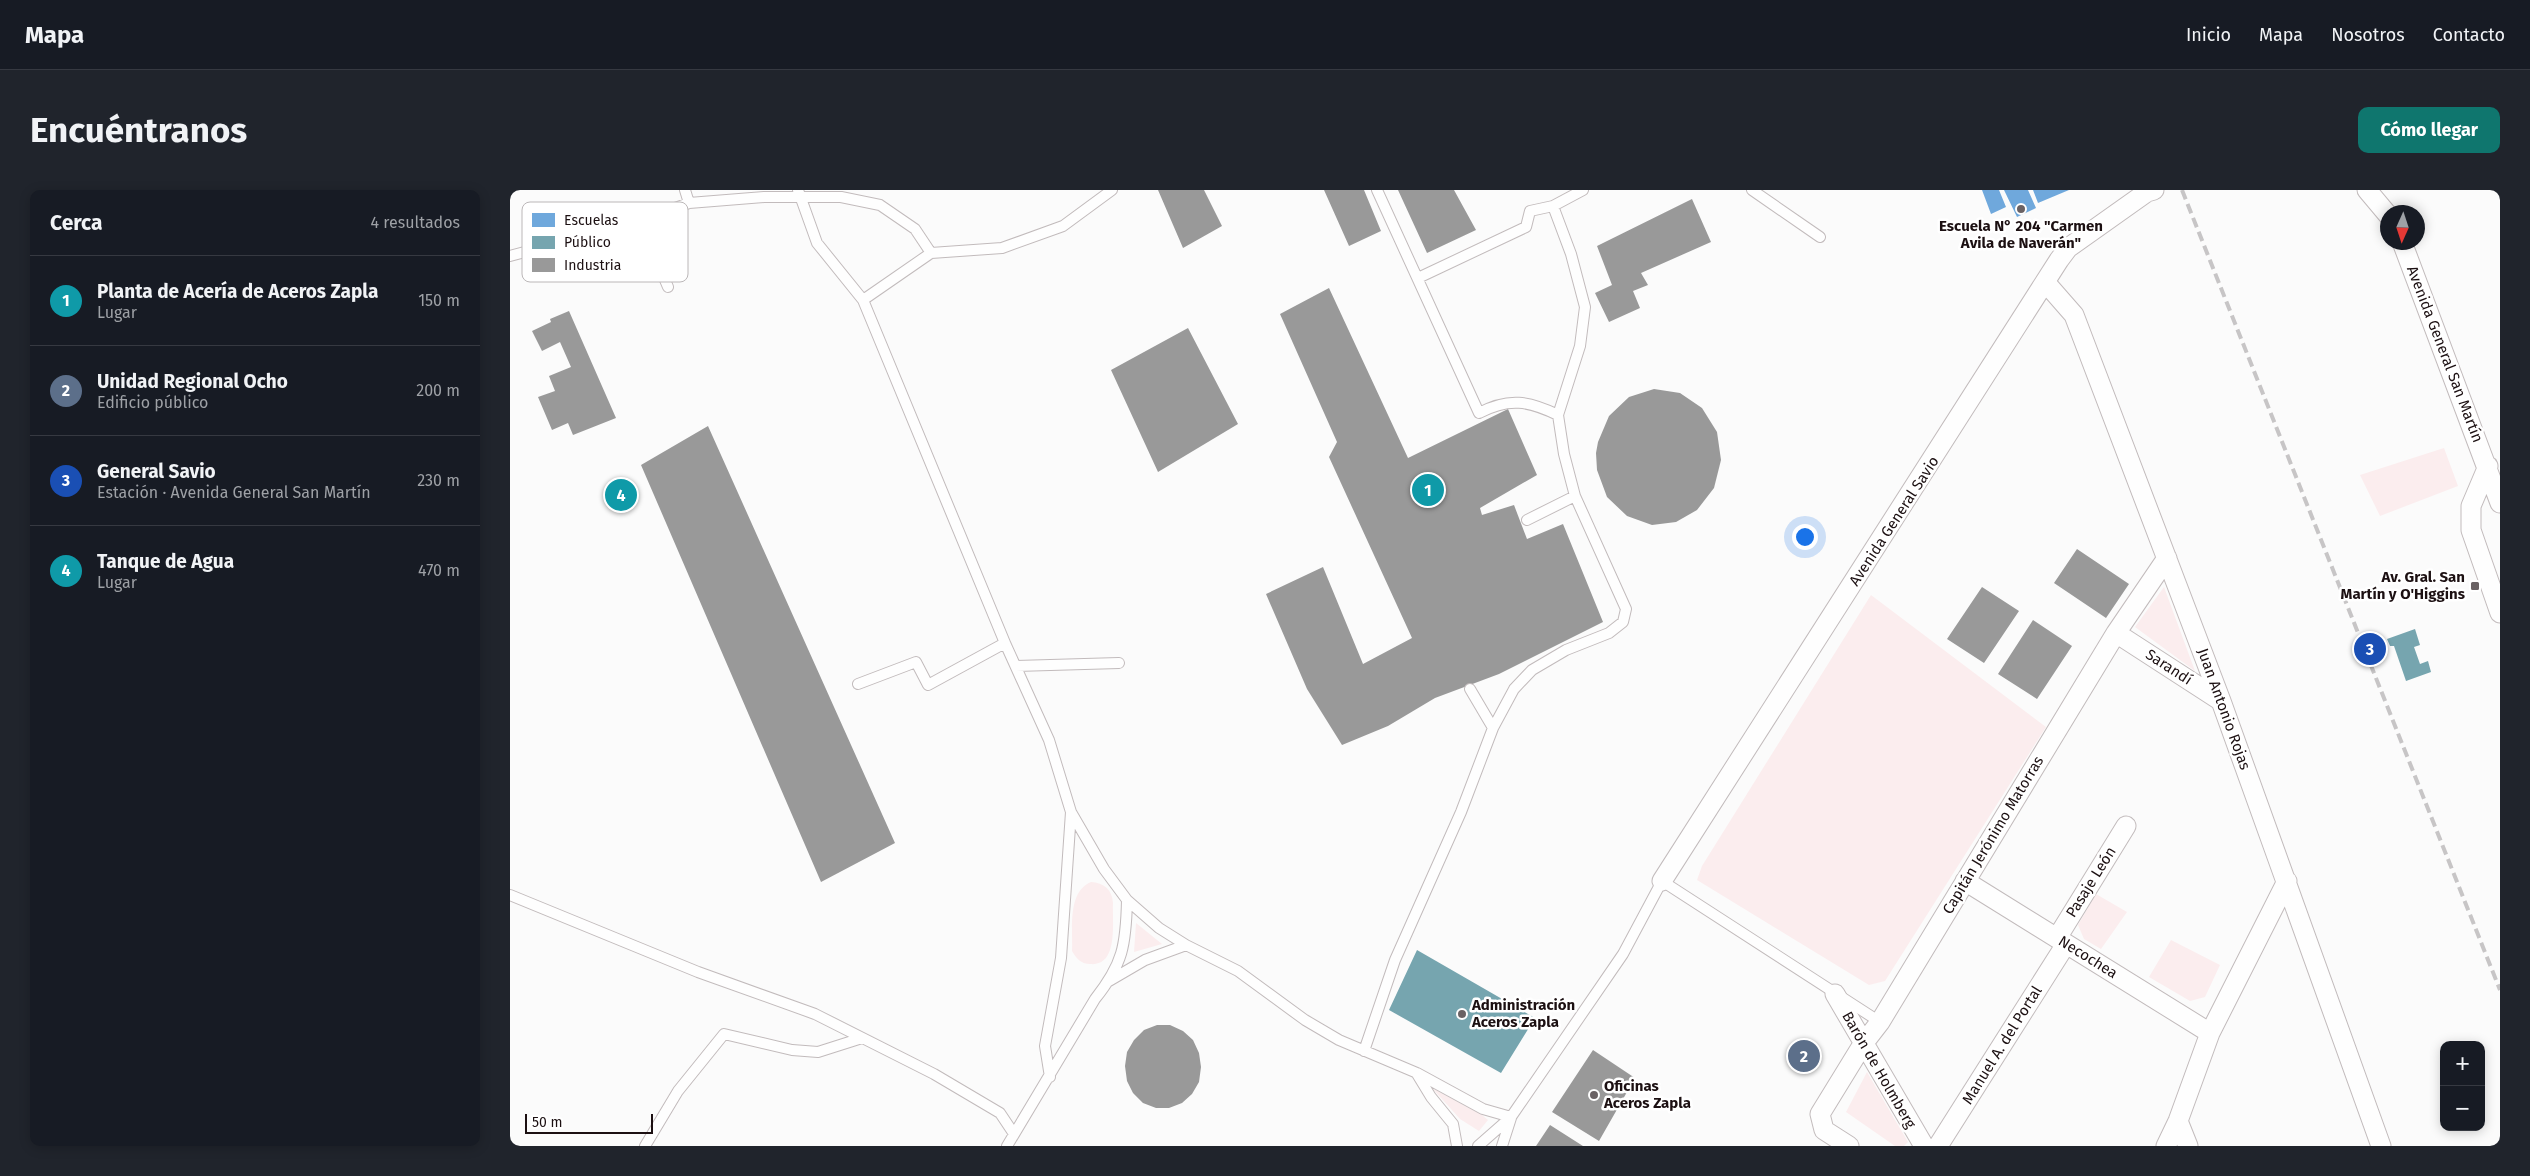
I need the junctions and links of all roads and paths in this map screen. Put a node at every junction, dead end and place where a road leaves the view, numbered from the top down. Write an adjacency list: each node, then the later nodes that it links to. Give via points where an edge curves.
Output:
1 (685, 190): 9 (lane)
2 (1112, 190): 14 (lane, via 1063,226 1002,248)
3 (1377, 190): 15 (lane)
4 (1583, 190): 11 (lane)
5 (1752, 190): 12 (lane)
6 (2149, 190): 17 (street, Avenida General Savio, via 2068,248)
7 (2367, 190): 10 (street)
8 (799, 194): 9 (lane); 14 (lane, via 841,197 880,205 915,229); 19 (lane, via 818,243)
9 (689, 203)
10 (2380, 205)
11 (1553, 206): 15 (lane, via 1530,211 1526,228); 20 (lane, via 1571,254 1585,308 1580,346)
12 (1820, 237)
13 (2405, 250): 21 (street, Avenida General San Martín)
14 (931, 254): 19 (lane)
15 (1418, 278): 20 (lane, via 1479,413 1496,404 1522,402)
16 (666, 282): 18 (lane)
17 (2046, 283): 25 (street, Juan Antonio Rojas, via 2074,315); 37 (street, Avenida General Savio)
18 (668, 287)
19 (863, 300): 28 (lane)
20 (1558, 415): 22 (lane)
21 (2488, 466): 23 (street, Avenida General San Martín); 26 (street, via 2471,506 2471,530)
22 (1575, 496): 24 (lane); 34 (lane, via 1626,609 1623,622 1609,633 1566,650 1532,670 1514,689)
23 (2500, 503)
24 (1527, 520)
25 (2167, 558): 27 (street, Capitán Jerónimo Matorras); 33 (street, Juan Antonio Rojas)
26 (2500, 613)
27 (2116, 633): 33 (street, Sarandí); 38 (street, Capitán Jerónimo Matorras)
28 (1004, 643): 30 (lane); 31 (lane, via 928,685 916,662)
29 (1119, 664): 30 (lane)
30 (1016, 666): 35 (lane, via 1049,740)
31 (858, 684)
32 (1470, 689): 34 (lane)
33 (2221, 701): 39 (street, Juan Antonio Rojas)
34 (1493, 728): 50 (lane, via 1395,960)
35 (1071, 812): 41 (lane, via 1104,869); 52 (lane, via 1061,958 1045,1046)
36 (2126, 826): 42 (street, Pasaje León)
37 (1662, 881): 45 (lane); 53 (lane, via 1623,954)
38 (1965, 881): 42 (street, Necochea); 46 (street, Capitán Jerónimo Matorras)
39 (2287, 881): 47 (street); 66 (street, Juan Antonio Rojas)
40 (510, 895): 48 (lane, via 698,972 815,1014)
41 (1127, 900): 43 (lane, via 1159,928); 44 (lane, via 1122,957)
42 (2061, 941): 47 (street, Necochea); 63 (street, Manuel A. del Portal)
43 (1186, 944): 44 (lane, via 1146,960); 50 (lane, via 1238,971 1305,1020)
44 (1109, 981): 52 (lane, via 1095,999)
45 (1835, 994): 46 (lane); 49 (street, Barón de Holmberg)
46 (1880, 1022): 49 (street, Capitán Jerónimo Matorras)
47 (2210, 1033): 54 (street)
48 (862, 1038): 55 (lane, via 934,1074 1000,1113); 56 (lane, via 818,1052 792,1050 724,1034 678,1091)
49 (1863, 1044): 61 (street, Capitán Jerónimo Matorras, via 1820,1114 1824,1130); 62 (street, Barón de Holmberg)
50 (1364, 1051): 51 (lane)
51 (1417, 1073): 53 (lane, via 1483,1109); 58 (lane, via 1453,1124)
52 (1050, 1077): 55 (lane)
53 (1511, 1117): 59 (lane); 60 (lane)
54 (2178, 1121): 64 (street); 65 (street)
55 (1014, 1134): 57 (lane)
56 (645, 1146)
57 (1007, 1146)
58 (1457, 1146)
59 (1478, 1146)
60 (1502, 1146)
61 (1849, 1146)
62 (1924, 1146)
63 (1938, 1146)
64 (2166, 1146)
65 (2188, 1146)
66 (2381, 1146)

